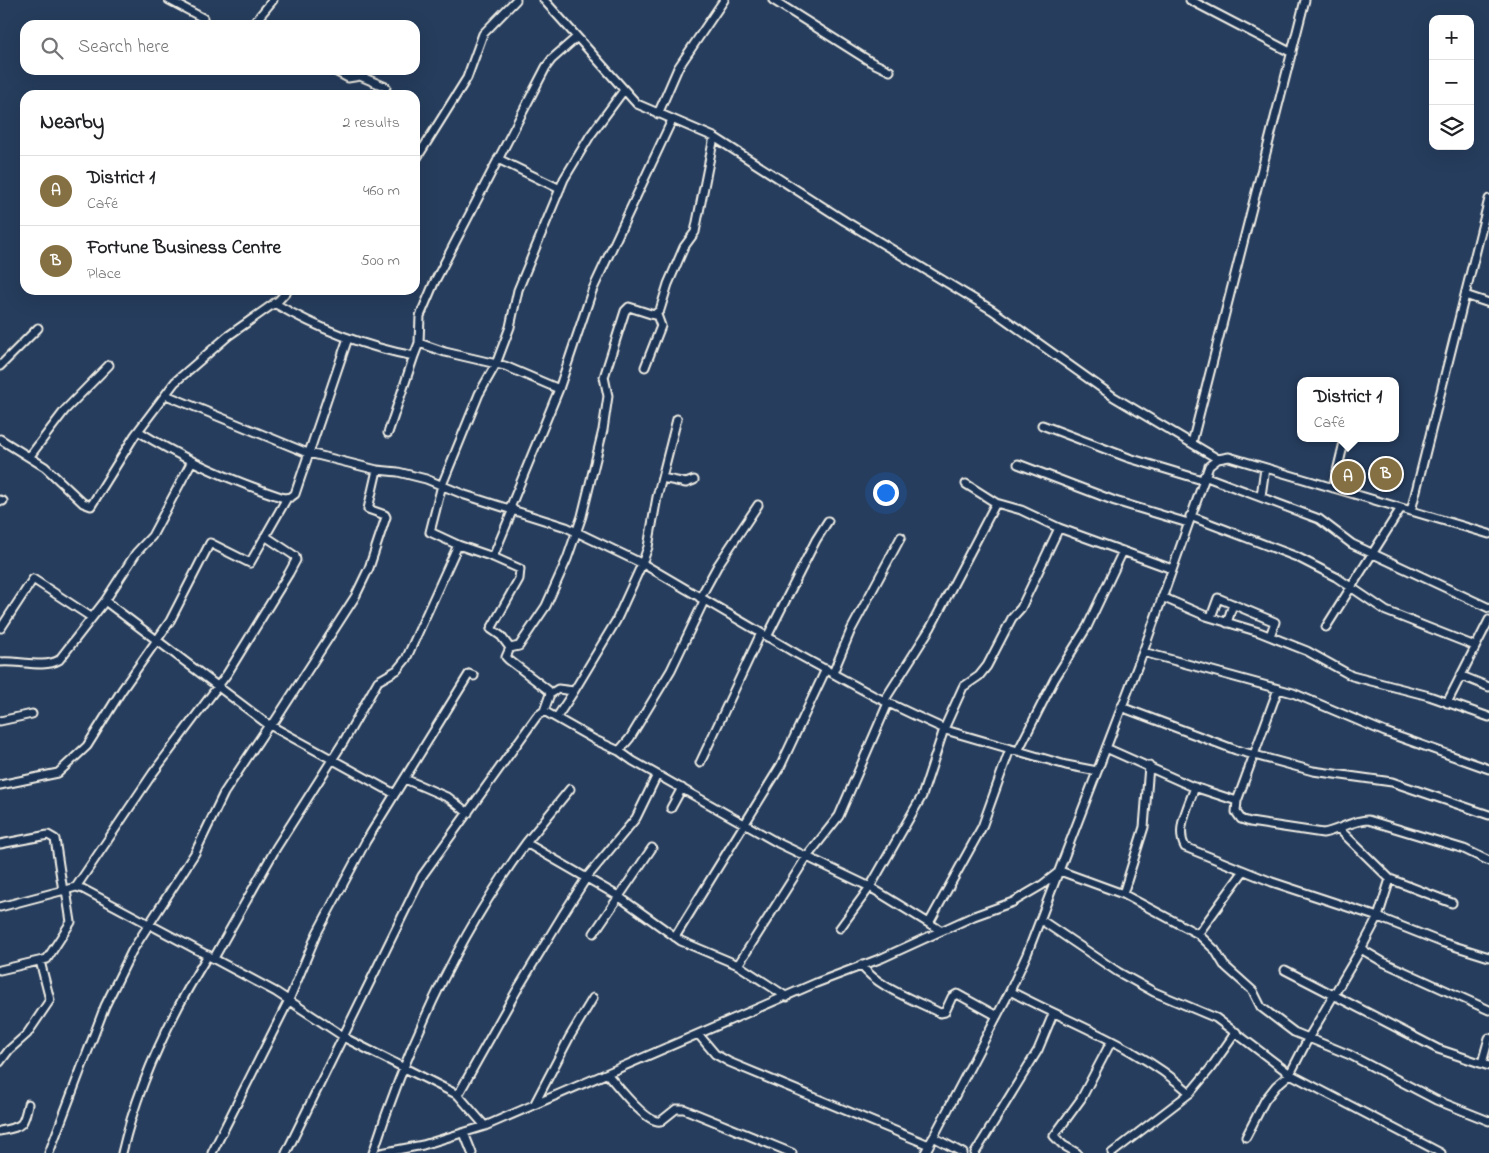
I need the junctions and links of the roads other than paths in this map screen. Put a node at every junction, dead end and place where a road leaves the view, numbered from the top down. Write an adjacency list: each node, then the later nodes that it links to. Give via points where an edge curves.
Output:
1 (168, 0): 9 (street)
2 (273, 0): 10 (street)
3 (516, 0): 20 (street, via 483,34 467,78)
4 (544, 0): 11 (street)
5 (724, 0): 17 (street, via 678,68)
6 (773, 0): 13 (street)
7 (1190, 0): 12 (street)
8 (1305, 0): 12 (street)
9 (203, 18)
10 (256, 20)
11 (577, 37): 16 (street); 21 (street, via 546,67)
12 (1292, 53): 45 (street)
13 (890, 71)
14 (342, 75): 15 (street, via 348,78 360,76)
15 (386, 87)
16 (624, 90): 17 (street, via 637,104); 22 (street, via 572,164)
17 (658, 114): 18 (street)
18 (672, 120): 19 (street); 37 (street, via 592,291)
19 (714, 137): 28 (street, via 695,232 684,247); 45 (street, via 992,310 1114,396)
20 (420, 153)
21 (498, 159): 22 (street); 31 (street, via 431,289 418,325)
22 (560, 190): 33 (street, via 518,290 510,327)
23 (1489, 199): 25 (street)
24 (283, 295): 26 (street)
25 (1465, 295): 27 (street); 65 (street)
26 (274, 303): 30 (street); 38 (street, via 228,336 175,382)
27 (1489, 303)
28 (657, 315): 36 (street, via 661,326); 69 (street, via 629,307 625,311 604,377 608,396 602,438)
29 (38, 328): 35 (street)
30 (348, 338): 32 (street); 46 (street)
31 (419, 343): 32 (street); 33 (street)
32 (414, 356): 42 (street)
33 (496, 364): 37 (street); 57 (street, via 482,386)
34 (109, 365): 47 (street, via 65,410)
35 (0, 366)
36 (645, 367)
37 (559, 389): 63 (street)
38 (166, 395): 41 (street); 46 (street)
39 (677, 419): 53 (street)
40 (1042, 425): 54 (street, via 1129,458)
41 (138, 431): 47 (street, via 91,506 83,503); 49 (street)
42 (388, 433)
43 (0, 439): 47 (street)
44 (1344, 442): 58 (street)
45 (1192, 444): 48 (street)
46 (311, 454): 52 (street); 60 (street, via 295,494)
47 (30, 456)
48 (1218, 459): 51 (street, via 1229,457); 54 (street, via 1209,466)
49 (192, 461): 60 (street, via 234,481); 82 (street, via 158,526 133,557)
50 (1018, 464): 66 (street, via 1115,501)
51 (1265, 468): 58 (street); 59 (street)
52 (377, 470): 57 (street, via 398,472); 117 (street, via 368,509 386,517 369,568 332,633 275,721)
53 (662, 478): 55 (street, via 686,483); 77 (street)
54 (1203, 478): 59 (street); 66 (street)
55 (694, 480)
56 (966, 484): 61 (street)
57 (442, 485): 63 (street, via 490,504); 73 (street, via 430,532)
58 (1333, 488): 64 (street)
59 (1260, 496): 75 (street, via 1319,519 1352,544)
60 (286, 498): 71 (street)
61 (996, 503): 68 (street); 109 (street, via 931,627)
62 (758, 505): 81 (street, via 718,565)
63 (511, 508): 69 (street); 76 (street)
64 (1401, 508): 65 (street); 75 (street)
65 (1411, 510): 70 (street)
66 (1189, 520): 78 (street); 79 (street, via 1298,556)
67 (828, 521): 91 (street)
68 (1059, 528): 74 (street); 118 (street, via 1021,608 979,676 963,687)
69 (576, 532): 77 (street); 97 (street, via 546,606 519,646)
70 (1489, 534)
71 (265, 536): 95 (street, via 250,563 210,543); 104 (street, via 295,556 296,560 227,674)
72 (901, 537): 101 (street, via 851,630)
73 (458, 546): 76 (street); 124 (street, via 406,659 378,681)
74 (1123, 551): 78 (street); 122 (street, via 1087,627 1054,680)
75 (1373, 553): 79 (street); 84 (street)
76 (493, 557): 97 (street, via 521,572 491,627)
77 (642, 564): 81 (street); 107 (street, via 616,621)
78 (1172, 568): 80 (street)
79 (1352, 588): 89 (street); 96 (street, via 1386,611)
80 (1162, 597): 86 (street); 98 (street)
81 (702, 600): 91 (street); 121 (street, via 670,670)
82 (105, 601): 85 (street); 95 (street)
83 (1233, 604): 86 (street, via 1218,598); 88 (street); 93 (street, via 1275,622)
84 (1489, 608)
85 (91, 617): 90 (street, via 33,579); 99 (street, via 59,660 50,665)
86 (1211, 618): 88 (street)
87 (1489, 620): 92 (street)
88 (1227, 623): 93 (street)
89 (1326, 627)
90 (1, 628)
91 (764, 635): 100 (street); 125 (street)
92 (1481, 635): 94 (street); 96 (street)
93 (1270, 636): 110 (street, via 1307,651 1352,676 1429,696)
94 (1489, 638)
95 (157, 640): 104 (street); 131 (street, via 87,746 65,768 58,773)
96 (1475, 646): 103 (street)
97 (510, 648): 108 (street, via 506,657)
98 (1142, 652): 106 (street); 111 (street)
99 (0, 662)
100 (826, 669): 101 (street); 140 (street, via 782,765)
101 (833, 673): 109 (street)
102 (474, 676): 130 (street, via 469,674)
103 (1462, 676): 105 (street); 110 (street)
104 (216, 686): 117 (street); 151 (street)
105 (1489, 687)
106 (1278, 689): 123 (street); 127 (street)
107 (574, 691): 108 (street, via 558,689); 114 (street)
108 (550, 694): 112 (street)
109 (886, 702): 118 (street); 145 (street, via 839,816)
110 (1447, 704): 115 (street)
111 (1121, 707): 120 (street); 123 (street)
112 (544, 711): 114 (street); 138 (street, via 537,716)
113 (32, 714): 116 (street)
114 (557, 717): 121 (street)
115 (1489, 717)
116 (0, 721)
117 (269, 724): 124 (street); 161 (street, via 224,793 195,853)
118 (944, 729): 119 (street); 152 (street, via 922,796)
119 (1010, 748): 122 (street); 160 (street, via 982,827)
120 (1106, 748): 126 (street); 128 (street)
121 (619, 751): 129 (street)
122 (1018, 751): 128 (street)
123 (1254, 756): 136 (street); 139 (street, via 1313,771 1392,782)
124 (332, 760): 135 (street); 168 (street)
125 (700, 763)
126 (1149, 766): 132 (street); 154 (street, via 1144,828)
127 (1489, 769)
128 (1097, 770): 147 (street)
129 (657, 775): 133 (street); 149 (street, via 636,818)
130 (405, 779): 135 (street); 138 (street, via 449,798)
131 (0, 785)
132 (1195, 787): 136 (street); 148 (street, via 1182,823 1180,839 1190,850)
133 (682, 788): 137 (street); 140 (street)
134 (570, 789): 142 (street)
135 (395, 794): 179 (street, via 317,933)
136 (1237, 801): 141 (street, via 1236,812 1241,819 1250,822 1322,833)
137 (672, 808)
138 (468, 813): 185 (street, via 422,876)
139 (1489, 815)
140 (746, 825): 145 (street); 166 (street)
141 (1339, 829): 146 (street, via 1368,820 1464,849); 150 (street)
142 (526, 843): 149 (street); 191 (street, via 495,884 459,947)
143 (0, 844): 153 (street, via 52,836)
144 (652, 848): 155 (street)
145 (806, 858): 152 (street); 171 (street)
146 (1489, 861)
147 (1060, 871): 154 (street); 159 (street); 163 (street, via 1012,902)
148 (1244, 872): 158 (street); 165 (street)
149 (587, 877): 155 (street); 195 (street, via 517,990)
150 (1390, 879): 156 (street); 158 (street)
151 (76, 887): 153 (street); 161 (street)
152 (870, 887): 160 (street); 162 (street)
153 (64, 891): 157 (street); 170 (street, via 71,922 50,956)
154 (1123, 894): 165 (street)
155 (618, 896): 164 (street); 166 (street)
156 (1452, 903)
157 (0, 907)
158 (1378, 917): 167 (street); 169 (street, via 1441,942)
159 (1041, 920): 175 (street); 183 (street, via 1118,972 1154,992 1216,1018)
160 (929, 923): 163 (street)
161 (150, 926): 168 (street); 205 (street, via 132,951 105,1006)
162 (840, 928)
163 (940, 930): 172 (street)
164 (594, 933)
165 (1198, 934): 186 (street, via 1215,950 1224,965 1253,991 1261,1007 1283,1025)
166 (674, 937): 171 (street)
167 (1361, 949): 176 (street); 180 (street)
168 (211, 956): 179 (street); 206 (street, via 187,989 156,1056)
169 (1489, 956)
170 (40, 961): 173 (street); 189 (street, via 50,1000 27,1034)
171 (738, 965): 178 (street)
172 (861, 965): 178 (street); 182 (street, via 885,985 940,1013 945,1012 957,994)
173 (0, 970)
174 (1285, 970): 176 (street)
175 (1010, 991): 181 (street); 182 (street)
176 (1334, 995): 186 (street); 190 (street, via 1438,1049)
177 (593, 998): 197 (street)
178 (787, 998): 184 (street)
179 (289, 1000): 185 (street); 207 (street)
180 (1489, 1010)
181 (1053, 1014): 188 (street); 215 (street, via 1038,1050)
182 (996, 1016): 202 (street)
183 (1236, 1032): 192 (street); 194 (street)
184 (699, 1035): 193 (street); 204 (street, via 715,1054 729,1062)
185 (343, 1036): 191 (street); 208 (street)
186 (1309, 1036): 192 (street); 198 (street, via 1436,1100)
187 (1489, 1038): 190 (street)
188 (1111, 1042): 194 (street, via 1172,1076); 216 (street, via 1081,1099 1054,1136)
189 (0, 1062)
190 (1485, 1064)
191 (403, 1067): 195 (street); 209 (street)
192 (1290, 1074): 203 (street, via 1265,1100); 218 (street)
193 (608, 1075): 197 (street); 212 (street, via 652,1120 661,1121 676,1109 684,1109)
194 (1190, 1093): 217 (street)
195 (458, 1095): 199 (street)
196 (28, 1104): 200 (street, via 21,1126)
197 (534, 1105): 199 (street)
198 (1489, 1121)
199 (485, 1126): 201 (street)
200 (0, 1131)
201 (464, 1133): 210 (street); 211 (street)
202 (933, 1136): 204 (street); 214 (street)
203 (1246, 1137)
204 (929, 1145): 213 (street)
205 (49, 1153)
206 (122, 1153)
207 (212, 1153)
208 (286, 1153)
209 (374, 1153)
210 (381, 1153)
211 (472, 1153)
212 (792, 1153)
213 (925, 1153)
214 (964, 1153)
215 (975, 1153)
216 (1077, 1153)
217 (1112, 1153)
218 (1441, 1153)

